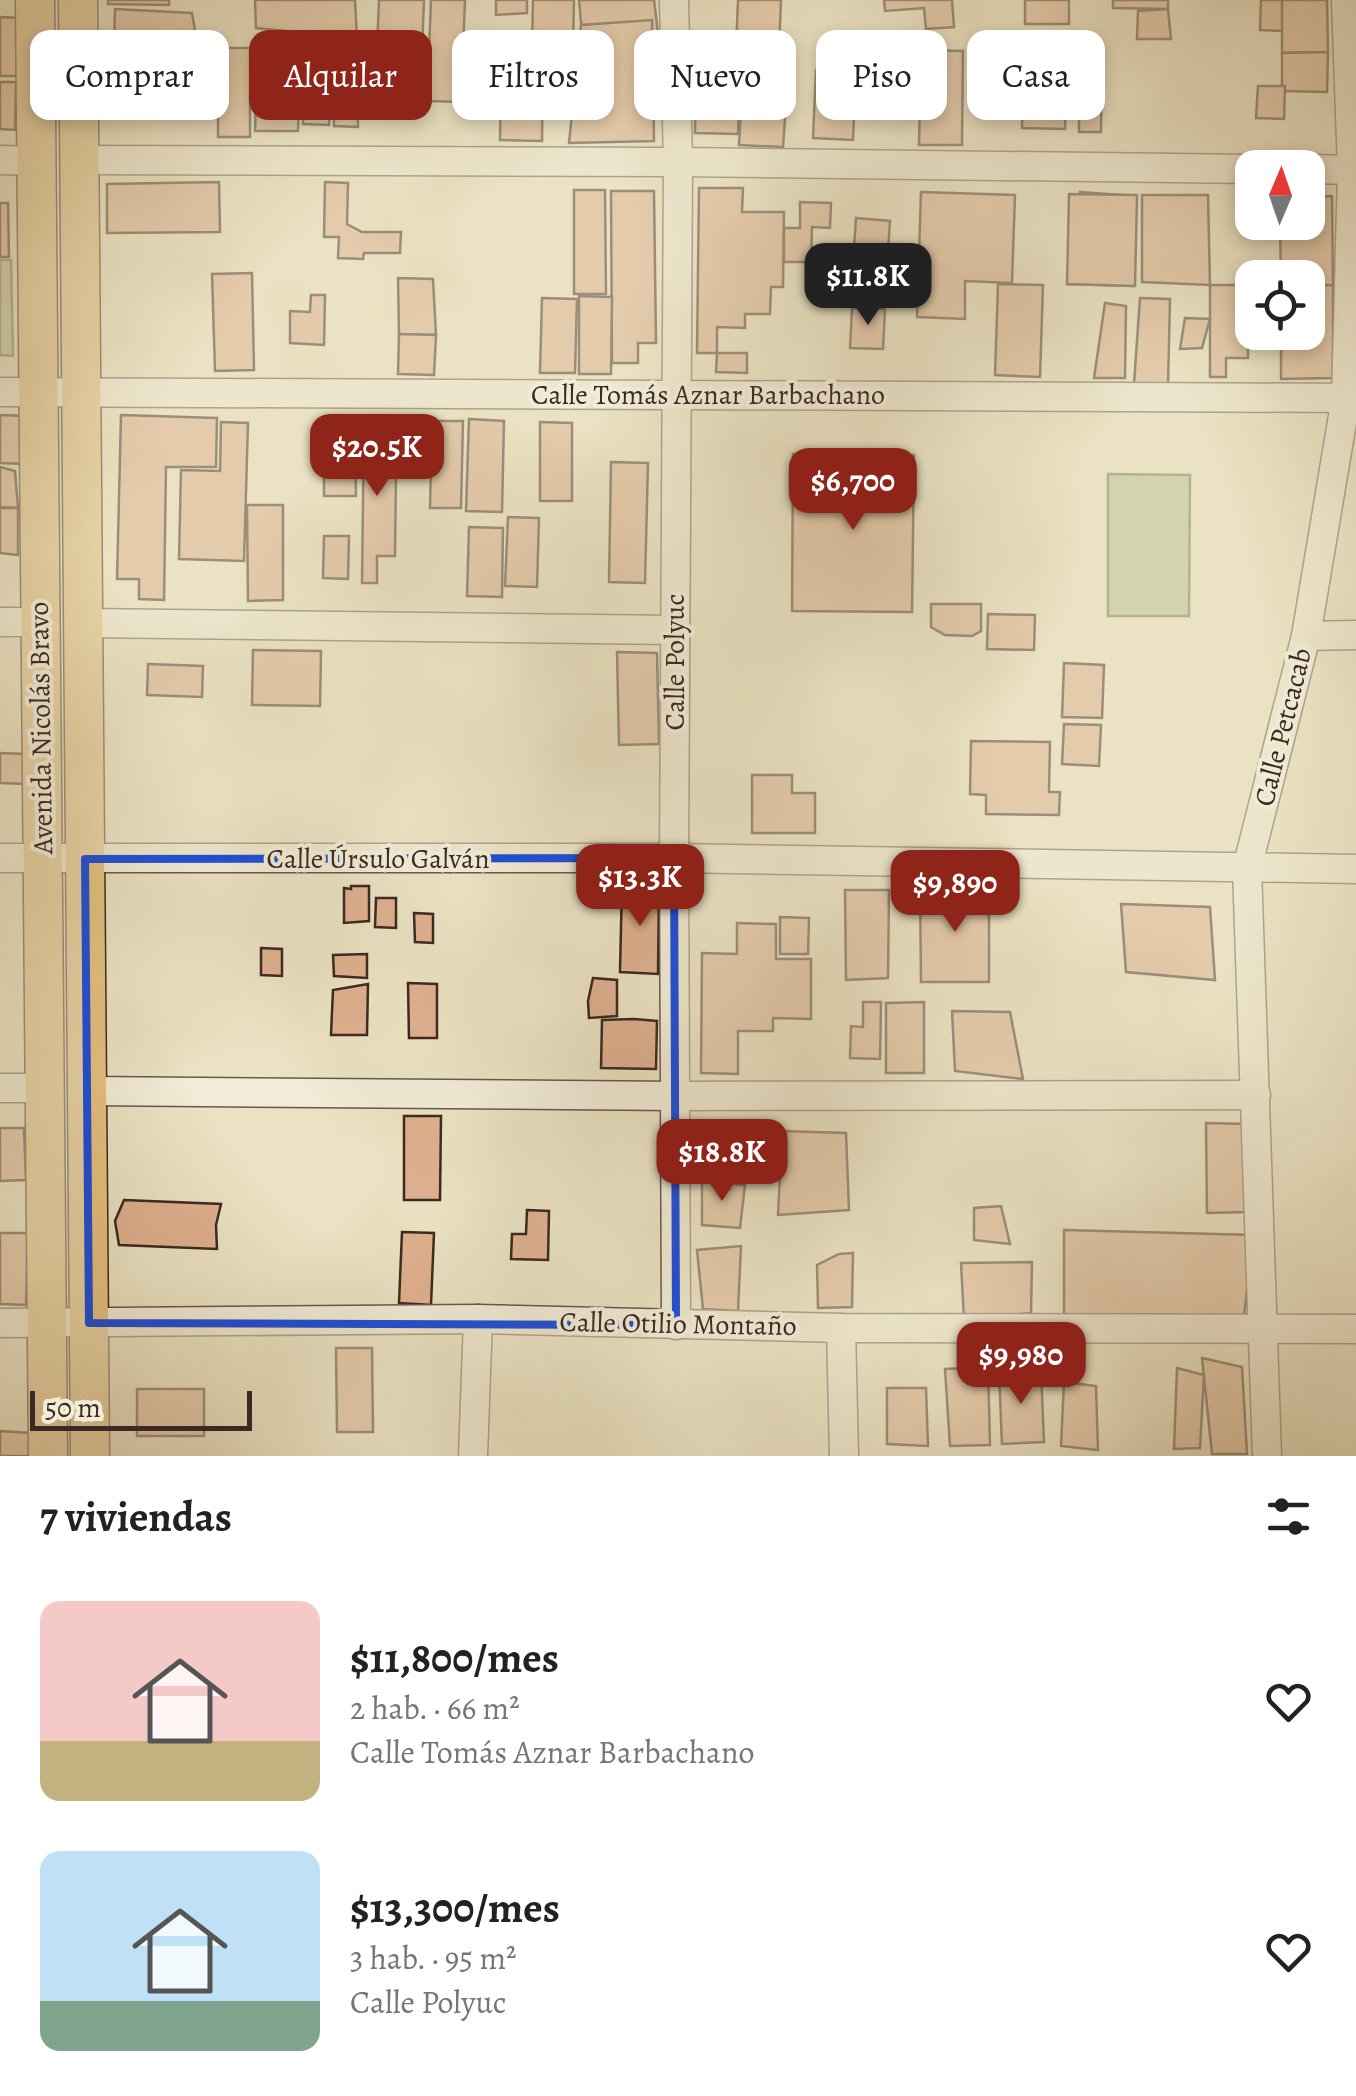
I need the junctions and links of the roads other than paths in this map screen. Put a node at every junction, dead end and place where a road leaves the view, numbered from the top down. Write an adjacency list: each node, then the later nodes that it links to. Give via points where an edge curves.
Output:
1 (35, 0): 6 (main road, Avenida Nicolás Bravo)
2 (78, 0): 5 (main road, Avenida Nicolás Bravo)
3 (674, 0): 7 (street, Calle Polyuc)
4 (1346, 0): 10 (street, Calle Petcacab)
5 (79, 160): 7 (street); 13 (main road, Avenida Nicolás Bravo)
6 (18, 161): 12 (main road, Avenida Nicolás Bravo)
7 (678, 162): 8 (street); 14 (street, Calle Polyuc)
8 (1235, 169)
9 (1325, 169): 10 (street)
10 (1354, 170): 15 (street, Calle Petcacab)
11 (0, 392): 12 (street, Calle Tomás Aznar Barbachano)
12 (38, 392): 13 (street, Calle Tomás Aznar Barbachano); 17 (main road, Avenida Nicolás Bravo)
13 (81, 392): 14 (street, Calle Tomás Aznar Barbachano); 18 (main road, Avenida Nicolás Bravo)
14 (675, 395): 15 (street, Calle Tomás Aznar Barbachano); 19 (street, Calle Polyuc)
15 (1351, 398): 21 (street, Calle Petcacab)
16 (0, 622): 17 (street)
17 (40, 622): 23 (main road, Avenida Nicolás Bravo)
18 (83, 622): 19 (street); 25 (main road, Avenida Nicolás Bravo)
19 (676, 630): 24 (street, Calle Polyuc)
20 (1356, 635): 21 (street)
21 (1306, 636): 26 (street, Calle Petcacab)
22 (0, 858): 23 (street, Calle Úrsulo Galván)
23 (42, 858): 25 (street, Calle Úrsulo Galván); 29 (main road, Avenida Nicolás Bravo)
24 (674, 858): 25 (street, Calle Úrsulo Galván); 26 (street, Calle Úrsulo Galván); 32 (street, Calle Polyuc)
25 (85, 860): 30 (main road, Avenida Nicolás Bravo)
26 (1247, 868): 27 (street, Calle Úrsulo Galván); 31 (street, Calle Petcacab)
27 (1356, 869)
28 (0, 1088): 29 (street)
29 (44, 1088): 35 (main road, Avenida Nicolás Bravo)
30 (87, 1092): 32 (street); 36 (main road, Avenida Nicolás Bravo)
31 (1256, 1095): 32 (street); 39 (street, Calle Petcacab)
32 (677, 1096): 37 (street, Calle Polyuc)
33 (478, 1319): 36 (street, Calle Otilio Montaño); 37 (street, Calle Otilio Montaño); 43 (street)
34 (0, 1323): 35 (street, Calle Otilio Montaño)
35 (46, 1324): 36 (street, Calle Otilio Montaño); 41 (main road, Avenida Nicolás Bravo)
36 (89, 1324): 42 (main road, Avenida Nicolás Bravo)
37 (676, 1325): 38 (street, Calle Otilio Montaño)
38 (840, 1328): 39 (street, Calle Otilio Montaño); 44 (street)
39 (1263, 1329): 40 (street, Calle Otilio Montaño); 45 (street, Calle Petcacab)
40 (1356, 1330)
41 (48, 1456)
42 (90, 1456)
43 (473, 1456)
44 (844, 1456)
45 (1266, 1456)

